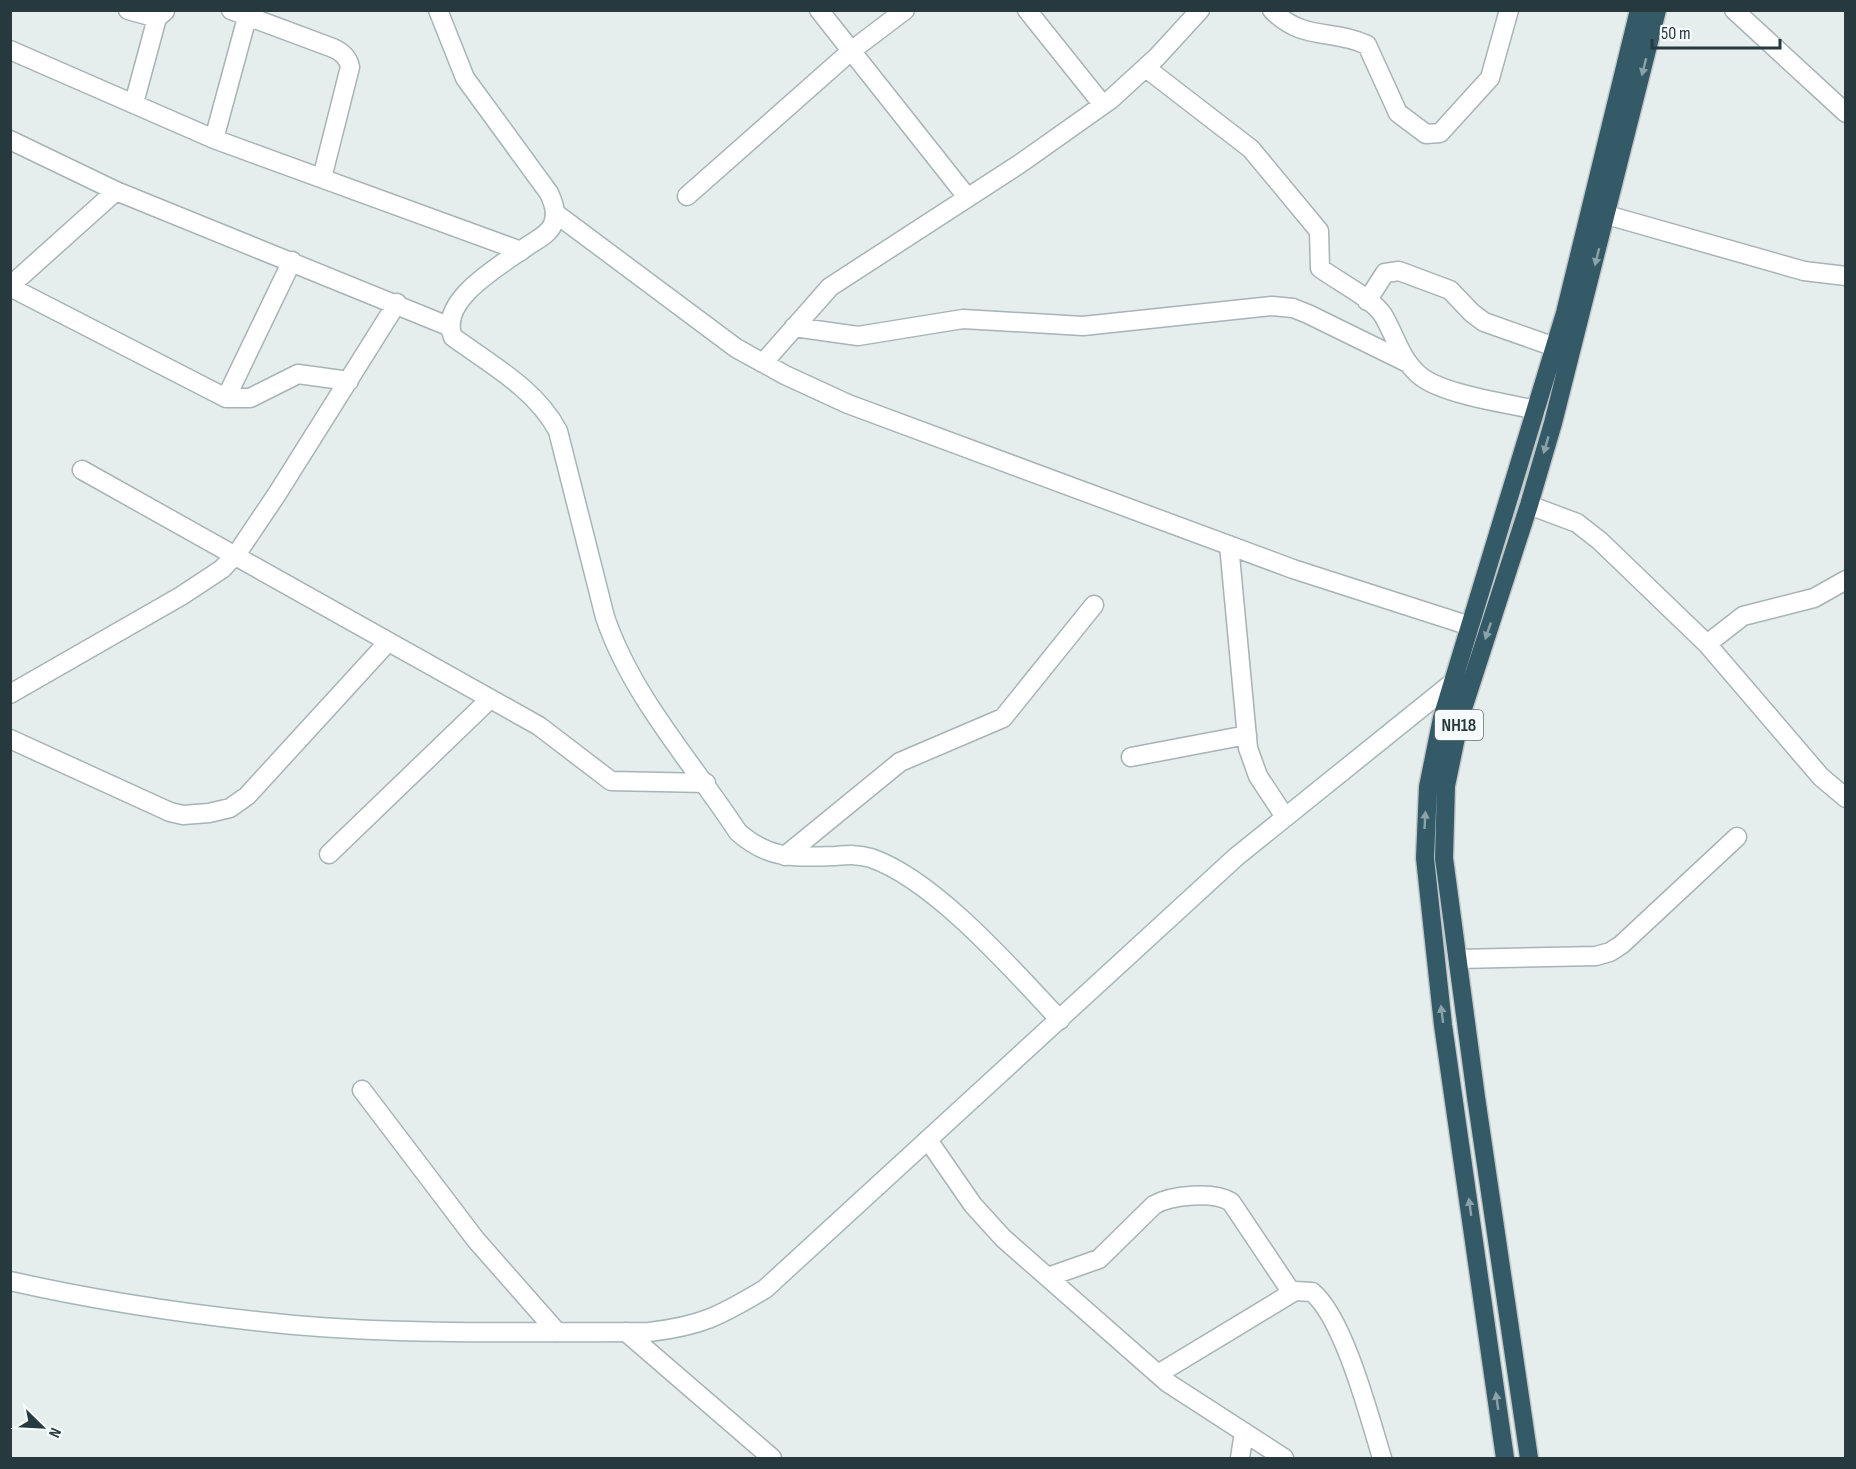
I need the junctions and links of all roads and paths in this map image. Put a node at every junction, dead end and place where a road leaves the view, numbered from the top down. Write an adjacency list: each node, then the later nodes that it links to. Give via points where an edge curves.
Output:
1 (128, 10): 13 (street)
2 (438, 10): 26 (street, via 465,78 549,193)
3 (906, 10): 15 (street)
4 (1027, 10): 18 (street)
5 (1200, 10): 16 (street)
6 (1272, 10): 7 (street, via 1294,28 1367,45 1398,113 1426,134 1434,135 1440,134 1490,78)
7 (1509, 10)
8 (1639, 10): 36 (highway, NH18)
9 (1657, 10): 27 (highway, NH18, one-way to 27)
10 (1734, 10): 19 (street)
11 (242, 12): 20 (street); 22 (street, via 342,52 349,61)
12 (822, 12): 15 (street)
13 (161, 14): 17 (street)
14 (10, 50): 17 (street)
15 (851, 51): 24 (street); 25 (street)
16 (1146, 68): 18 (street); 32 (street, via 1251,149 1319,231 1320,268)
17 (134, 103): 20 (street)
18 (1103, 105): 25 (street)
19 (1845, 113)
20 (214, 139): 22 (street)
21 (10, 140): 23 (street)
22 (322, 178): 28 (street)
23 (116, 191): 29 (street); 31 (street)
24 (687, 196)
25 (967, 197): 35 (street, via 830,288)
26 (555, 213): 28 (street, via 549,231); 37 (street, via 736,348)
27 (1607, 215): 30 (street, via 1804,271); 43 (highway, NH18, one-way to 43)
28 (521, 251): 34 (street, via 467,291 454,307)
29 (292, 261): 33 (street); 40 (street)
30 (1845, 276)
31 (10, 287): 40 (street)
32 (1366, 301): 36 (street, via 1385,273 1399,271 1450,290 1484,322); 38 (street, via 1382,314)
33 (397, 303): 34 (street); 39 (street)
34 (448, 326): 58 (street, via 453,337 536,398 549,414 558,430 615,647 658,719)
35 (794, 327): 37 (street); 38 (street, via 858,336 963,319 1083,326 1272,306 1308,314)
36 (1555, 346): 41 (highway, NH18)
37 (763, 363): 44 (street, via 848,404)
38 (1408, 363): 41 (street, via 1433,384)
39 (348, 381): 40 (street, via 298,374 250,398); 45 (street)
40 (226, 398)
41 (1536, 410): 48 (highway, NH18)
42 (82, 470): 45 (street)
43 (1529, 505): 50 (street, via 1590,531); 51 (highway, NH18, one-way to 51)
44 (1228, 545): 48 (street); 55 (street)
45 (235, 556): 49 (street); 53 (street, via 181,596)
46 (1845, 580): 50 (street, via 1814,598 1743,616)
47 (1094, 605): 63 (street, via 1003,718 900,762)
48 (1470, 626): 52 (highway, NH18)
49 (388, 642): 54 (street); 56 (street, via 271,773 230,808 209,813 170,813)
50 (1707, 644): 59 (street, via 1821,777)
51 (1476, 666): 52 (street); 64 (highway, NH18, via 1453,750 1443,819 1444,858)
52 (1452, 680): 60 (street); 79 (highway, NH18, one-way to 52, via 1443,1025 1425,858 1428,787)
53 (10, 694)
54 (490, 699): 58 (street, via 547,731 611,781); 62 (street)
55 (1247, 735): 57 (street); 60 (street, via 1258,776)
56 (10, 738)
57 (1131, 757)
58 (706, 783): 63 (street, via 744,837 763,851)
59 (1845, 798)
60 (1285, 817): 65 (street, via 1236,857)
61 (1737, 837): 64 (street, via 1610,952 1596,956)
62 (329, 854)
63 (785, 856): 65 (street, via 855,854 907,877 932,894 1000,956)
64 (1458, 959): 80 (highway, NH18)
65 (1060, 1020): 67 (street)
66 (362, 1090): 71 (street, via 476,1240)
67 (928, 1140): 68 (street, via 973,1205); 72 (street, via 765,1289 726,1313 690,1327)
68 (1048, 1277): 70 (street, via 1099,1259 1163,1199 1218,1197 1231,1202); 73 (street)
69 (10, 1281): 71 (street, via 294,1325)
70 (1292, 1293): 73 (street); 78 (street, via 1312,1293 1328,1314 1359,1379)
71 (557, 1332): 72 (street)
72 (626, 1332): 75 (street)
73 (1158, 1374): 74 (street)
74 (1244, 1432): 76 (street); 77 (street)
75 (772, 1458)
76 (1240, 1458)
77 (1284, 1458)
78 (1382, 1458)
79 (1505, 1458)
80 (1529, 1458)

